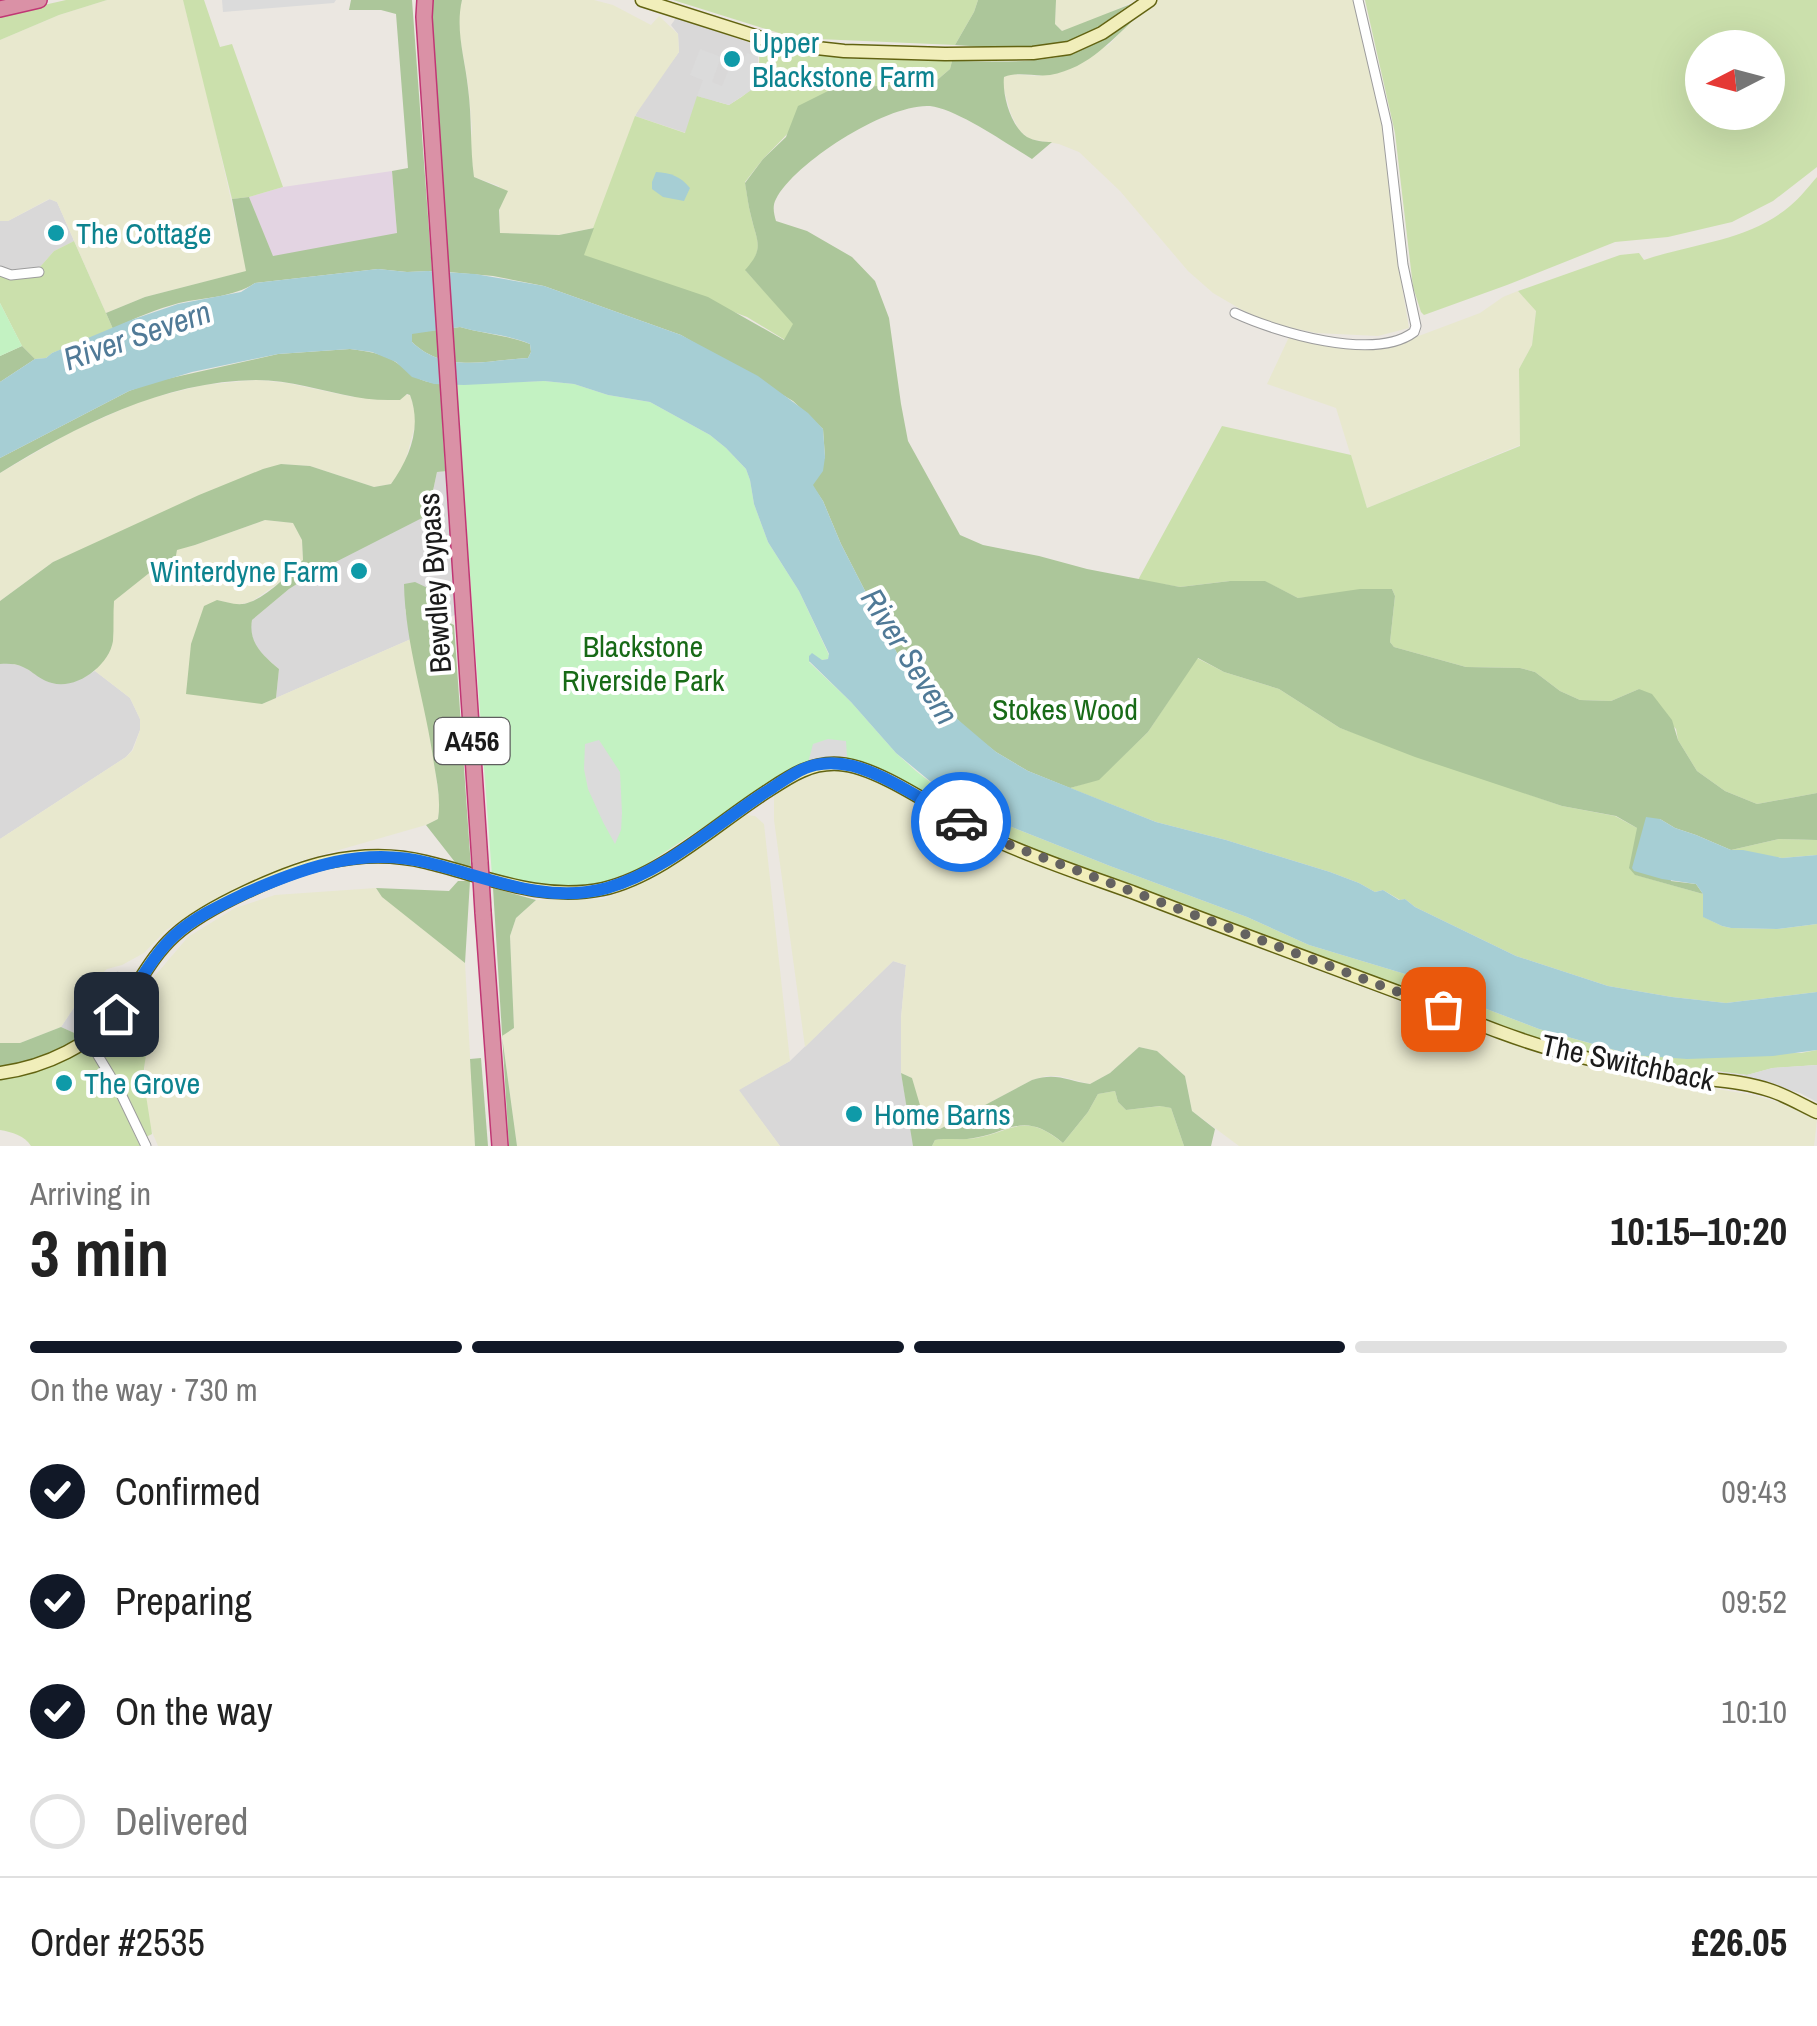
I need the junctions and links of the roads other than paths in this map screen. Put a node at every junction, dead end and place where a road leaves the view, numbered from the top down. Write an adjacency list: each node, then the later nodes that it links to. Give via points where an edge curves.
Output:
1 (38, 0): 6 (highway)
2 (642, 0): 3 (main road, via 780,44 945,54 1069,48)
3 (1150, 0)
4 (1358, 0): 9 (street, via 1387,125 1414,332 1395,342 1359,344 1290,333)
5 (422, 6): 14 (highway, Bewdley Bypass / A456, bridge)
6 (0, 8)
7 (0, 271): 8 (street)
8 (39, 272)
9 (1234, 313)
10 (88, 1040): 11 (main road, The Switchback, via 23,1070); 12 (main road, The Switchback, via 188,924 271,882 326,862 383,856 541,892 606,888 661,864 803,769 837,763 866,770 991,838 1548,1048 1752,1086); 13 (street)
11 (0, 1072)
12 (1817, 1112)
13 (146, 1146)
14 (500, 1146)

